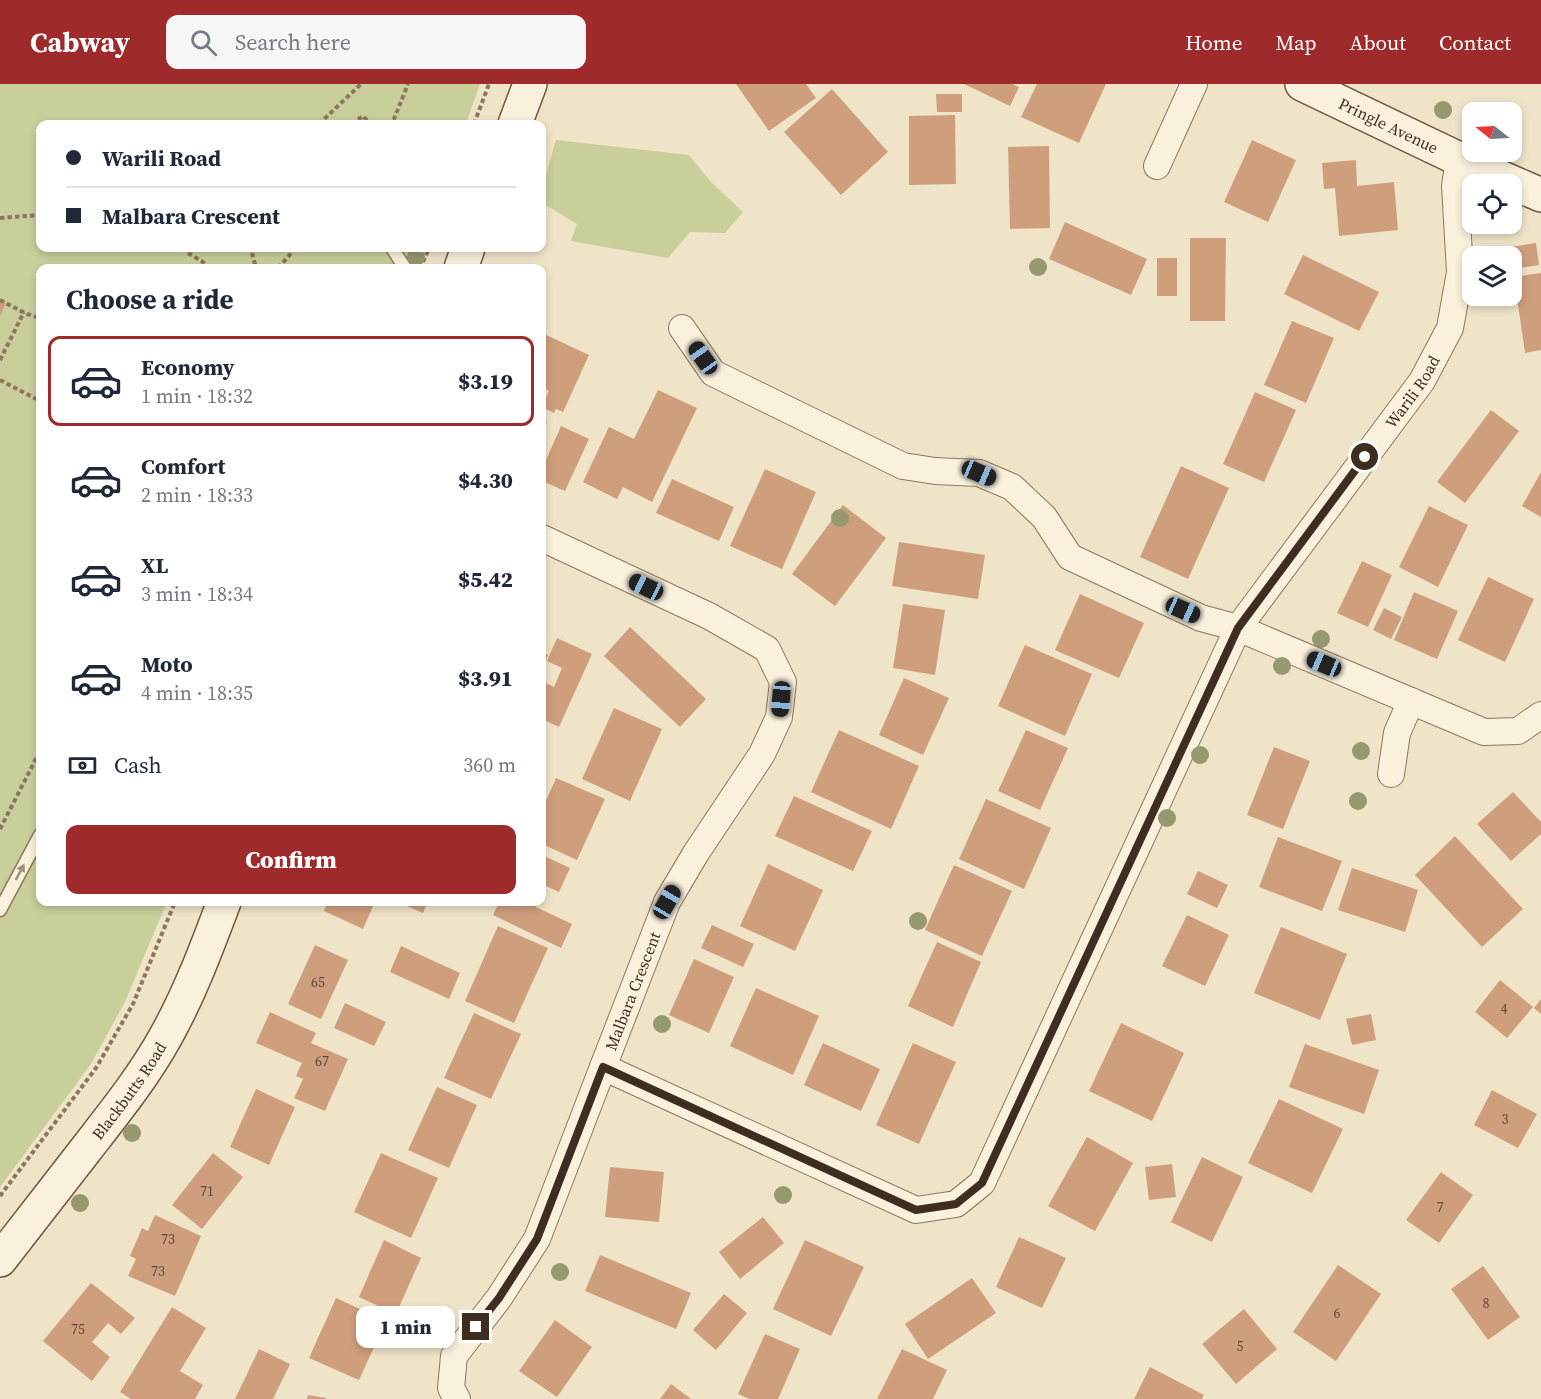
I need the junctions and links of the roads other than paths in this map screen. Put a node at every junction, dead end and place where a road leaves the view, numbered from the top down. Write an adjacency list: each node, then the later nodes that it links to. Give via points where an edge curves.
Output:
1 (530, 84): 4 (street)
2 (1194, 84): 6 (street)
3 (1302, 84): 5 (street, Pringle Avenue)
4 (516, 120)
5 (1459, 159): 7 (street, Pringle Avenue); 10 (street, Warili Road, via 1455,186 1460,272 1450,328 1422,381)
6 (1157, 166)
7 (1541, 195)
8 (682, 328): 10 (street, via 713,373 903,466 979,473 1012,487 1044,517 1070,557 1201,618)
9 (546, 540): 17 (street, Malbara Crescent, via 709,616 767,649 783,682 779,717 762,754 667,902)
10 (1238, 628): 11 (street); 17 (street, Warili Road, via 982,1183 956,1204 916,1210)
11 (1411, 701): 12 (street, via 1484,732 1518,731); 13 (street, via 1397,733)
12 (1541, 715)
13 (1391, 774)
14 (36, 842): 16 (lane, one-way to 14)
15 (222, 906): 18 (street, Blackbutts Road, via 187,993 144,1072)
16 (0, 910)
17 (603, 1067): 19 (street, Malbara Crescent, via 537,1239 499,1298 454,1356 451,1388)
18 (0, 1260)
19 (457, 1399)

